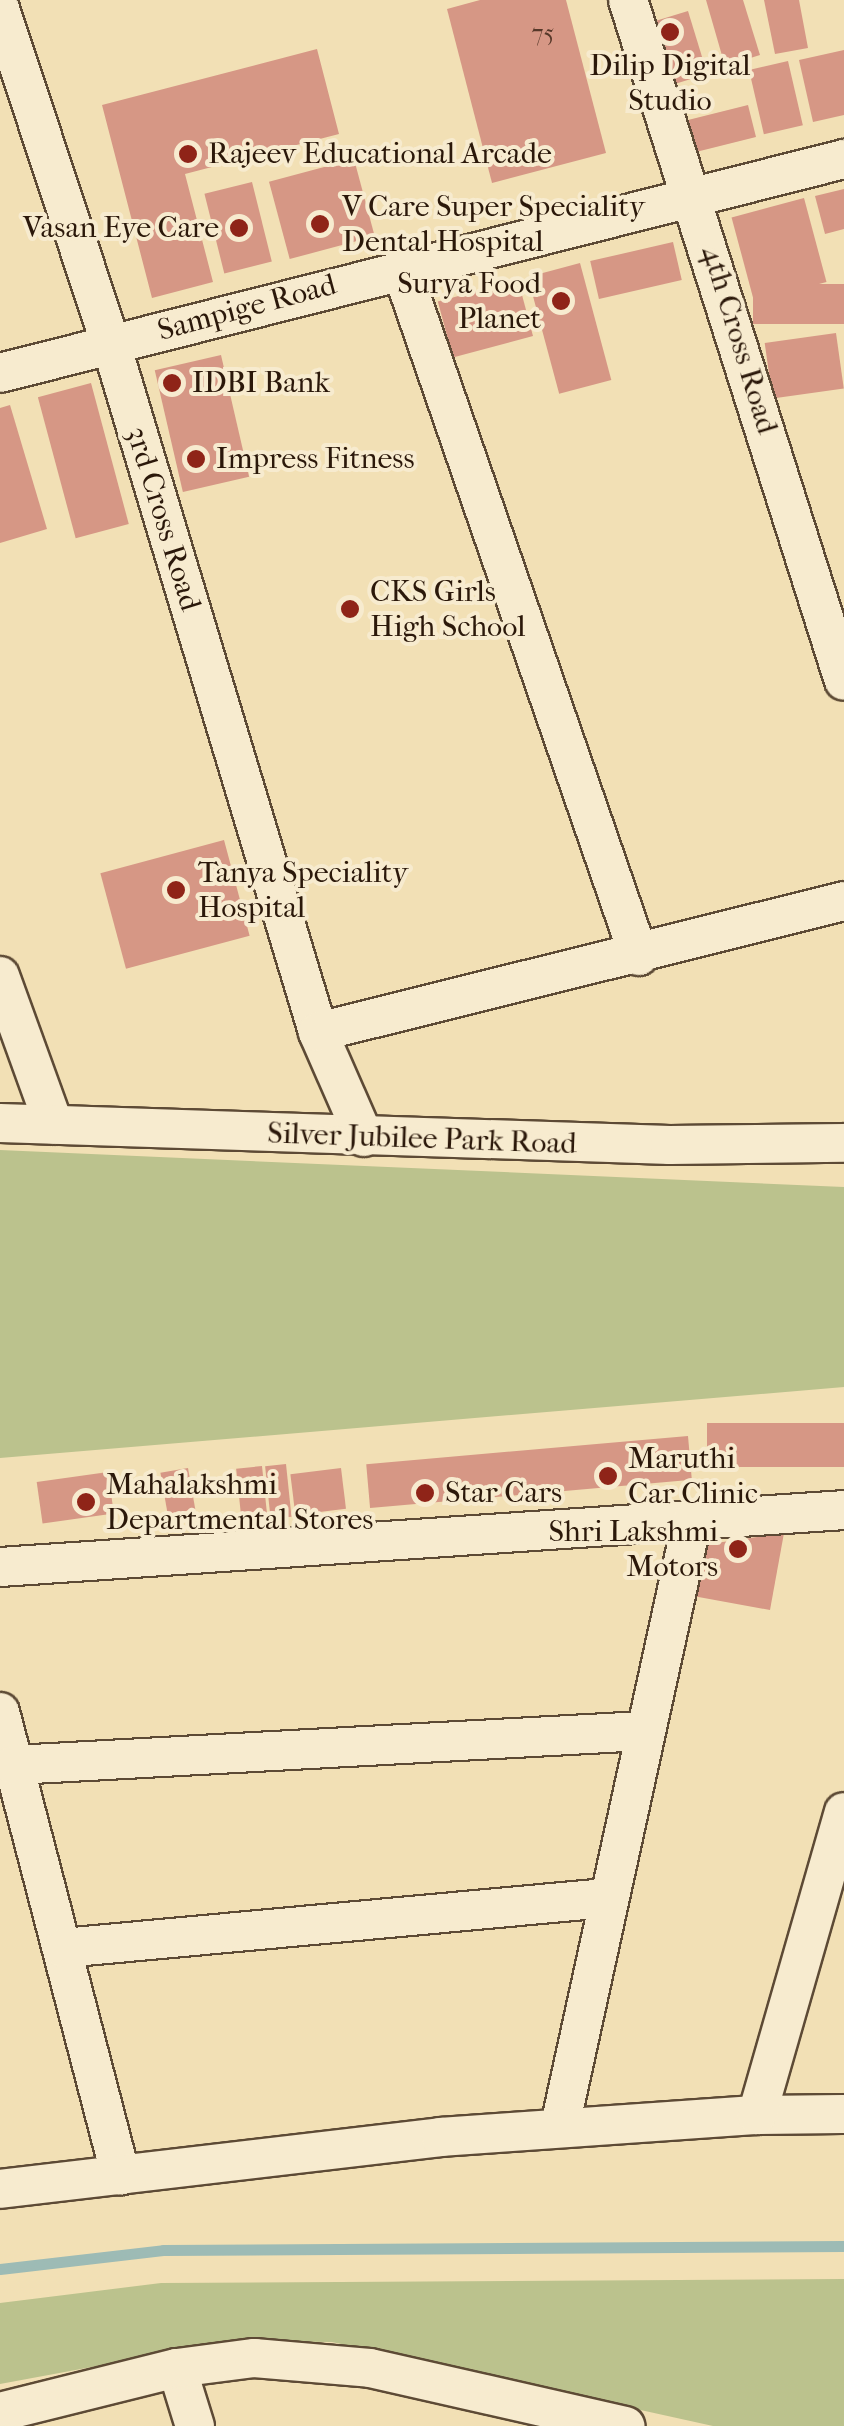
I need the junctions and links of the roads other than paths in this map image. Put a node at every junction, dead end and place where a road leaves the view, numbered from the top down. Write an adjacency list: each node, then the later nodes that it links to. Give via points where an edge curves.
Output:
1 (628, 0): 4 (street, 4th Cross Road)
2 (0, 9): 6 (street, 3rd Cross Road)
3 (844, 159): 4 (street, Sampige Road)
4 (694, 194): 5 (street, Sampige Road); 8 (street, 4th Cross Road)
5 (401, 268): 6 (street, Sampige Road); 10 (street)
6 (111, 344): 7 (street, Sampige Road); 12 (street, 3rd Cross Road)
7 (0, 373)
8 (844, 681)
9 (844, 901): 10 (street)
10 (639, 956): 12 (street)
11 (0, 976): 14 (street)
12 (318, 1032): 15 (street, 3rd Cross Road)
13 (0, 1123): 14 (street, Silver Jubilee Park Road)
14 (54, 1125): 15 (street, Silver Jubilee Park Road)
15 (364, 1137): 16 (street, Silver Jubilee Park Road)
16 (844, 1143)
17 (844, 1510): 18 (street)
18 (692, 1521): 19 (street); 21 (street)
19 (0, 1567)
20 (0, 1712): 22 (street)
21 (644, 1731): 22 (street); 24 (street)
22 (14, 1765): 25 (street)
23 (844, 1812): 27 (street)
24 (606, 1898): 25 (street); 28 (street)
25 (63, 1948): 29 (street)
26 (844, 2114): 27 (street)
27 (757, 2115): 28 (street)
28 (560, 2126): 29 (street)
29 (120, 2175): 30 (street)
30 (0, 2190)
31 (177, 2368): 32 (street); 33 (street); 34 (street, via 254,2358 370,2368)
32 (0, 2412)
33 (195, 2426)
34 (626, 2426)

